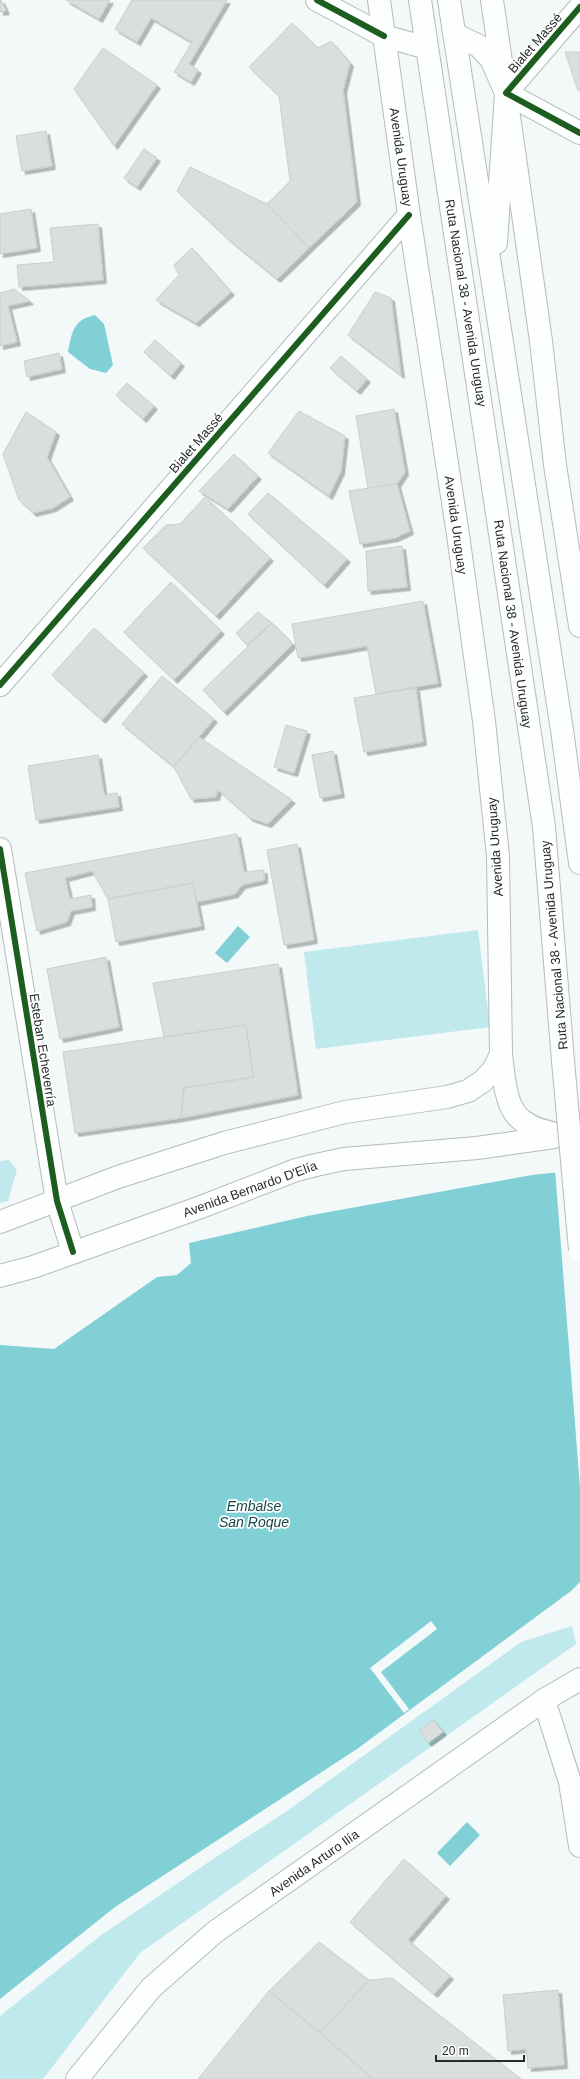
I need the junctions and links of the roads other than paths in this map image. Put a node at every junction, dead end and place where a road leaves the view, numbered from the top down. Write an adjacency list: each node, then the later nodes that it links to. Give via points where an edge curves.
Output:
1 (317, 0): 8 (main road)
2 (379, 0): 8 (main road, Avenida Uruguay)
3 (420, 0): 9 (main road, Ruta Nacional 38 - Avenida Uruguay)
4 (450, 0): 7 (main road)
5 (492, 0): 10 (main road)
6 (580, 7): 10 (main road, Bialet Massé)
7 (454, 34): 9 (main road); 10 (main road, via 479,46 491,59); 13 (main road)
8 (384, 36): 9 (main road); 12 (main road, Avenida Uruguay)
9 (426, 48): 22 (main road, Ruta Nacional 38 - Avenida Uruguay, bridge, via 544,827)
10 (506, 93): 11 (main road); 13 (main road); 14 (main road, via 541,341 555,465)
11 (580, 133)
12 (409, 215): 15 (main road, Bialet Massé); 18 (main road, Avenida Uruguay, via 485,729 498,856)
13 (493, 286): 17 (main road, via 562,730)
14 (580, 626)
15 (0, 685)
16 (0, 849): 20 (main road, Esteban Echeverría)
17 (580, 863)
18 (502, 1054): 19 (main road, Avenida Uruguay, via 504,1082 512,1109 523,1123 546,1132); 20 (main road, via 494,1069 483,1081 468,1091 447,1097 359,1109 224,1143 124,1175)
19 (572, 1134): 23 (main road, Avenida Bernardo D'Elía, via 477,1148 344,1159 316,1165 296,1170)
20 (56, 1201): 21 (main road); 23 (main road, Esteban Echeverría)
21 (0, 1222)
22 (580, 1250)
23 (73, 1252): 24 (main road, Avenida Bernardo D'Elía)
24 (0, 1276)
25 (580, 1678): 26 (main road, Avenida Arturo Ilía)
26 (544, 1700): 27 (main road, via 570,1782); 28 (main road, Avenida Arturo Ilía, via 215,1932 151,1988)
27 (580, 1846)
28 (77, 2079)

